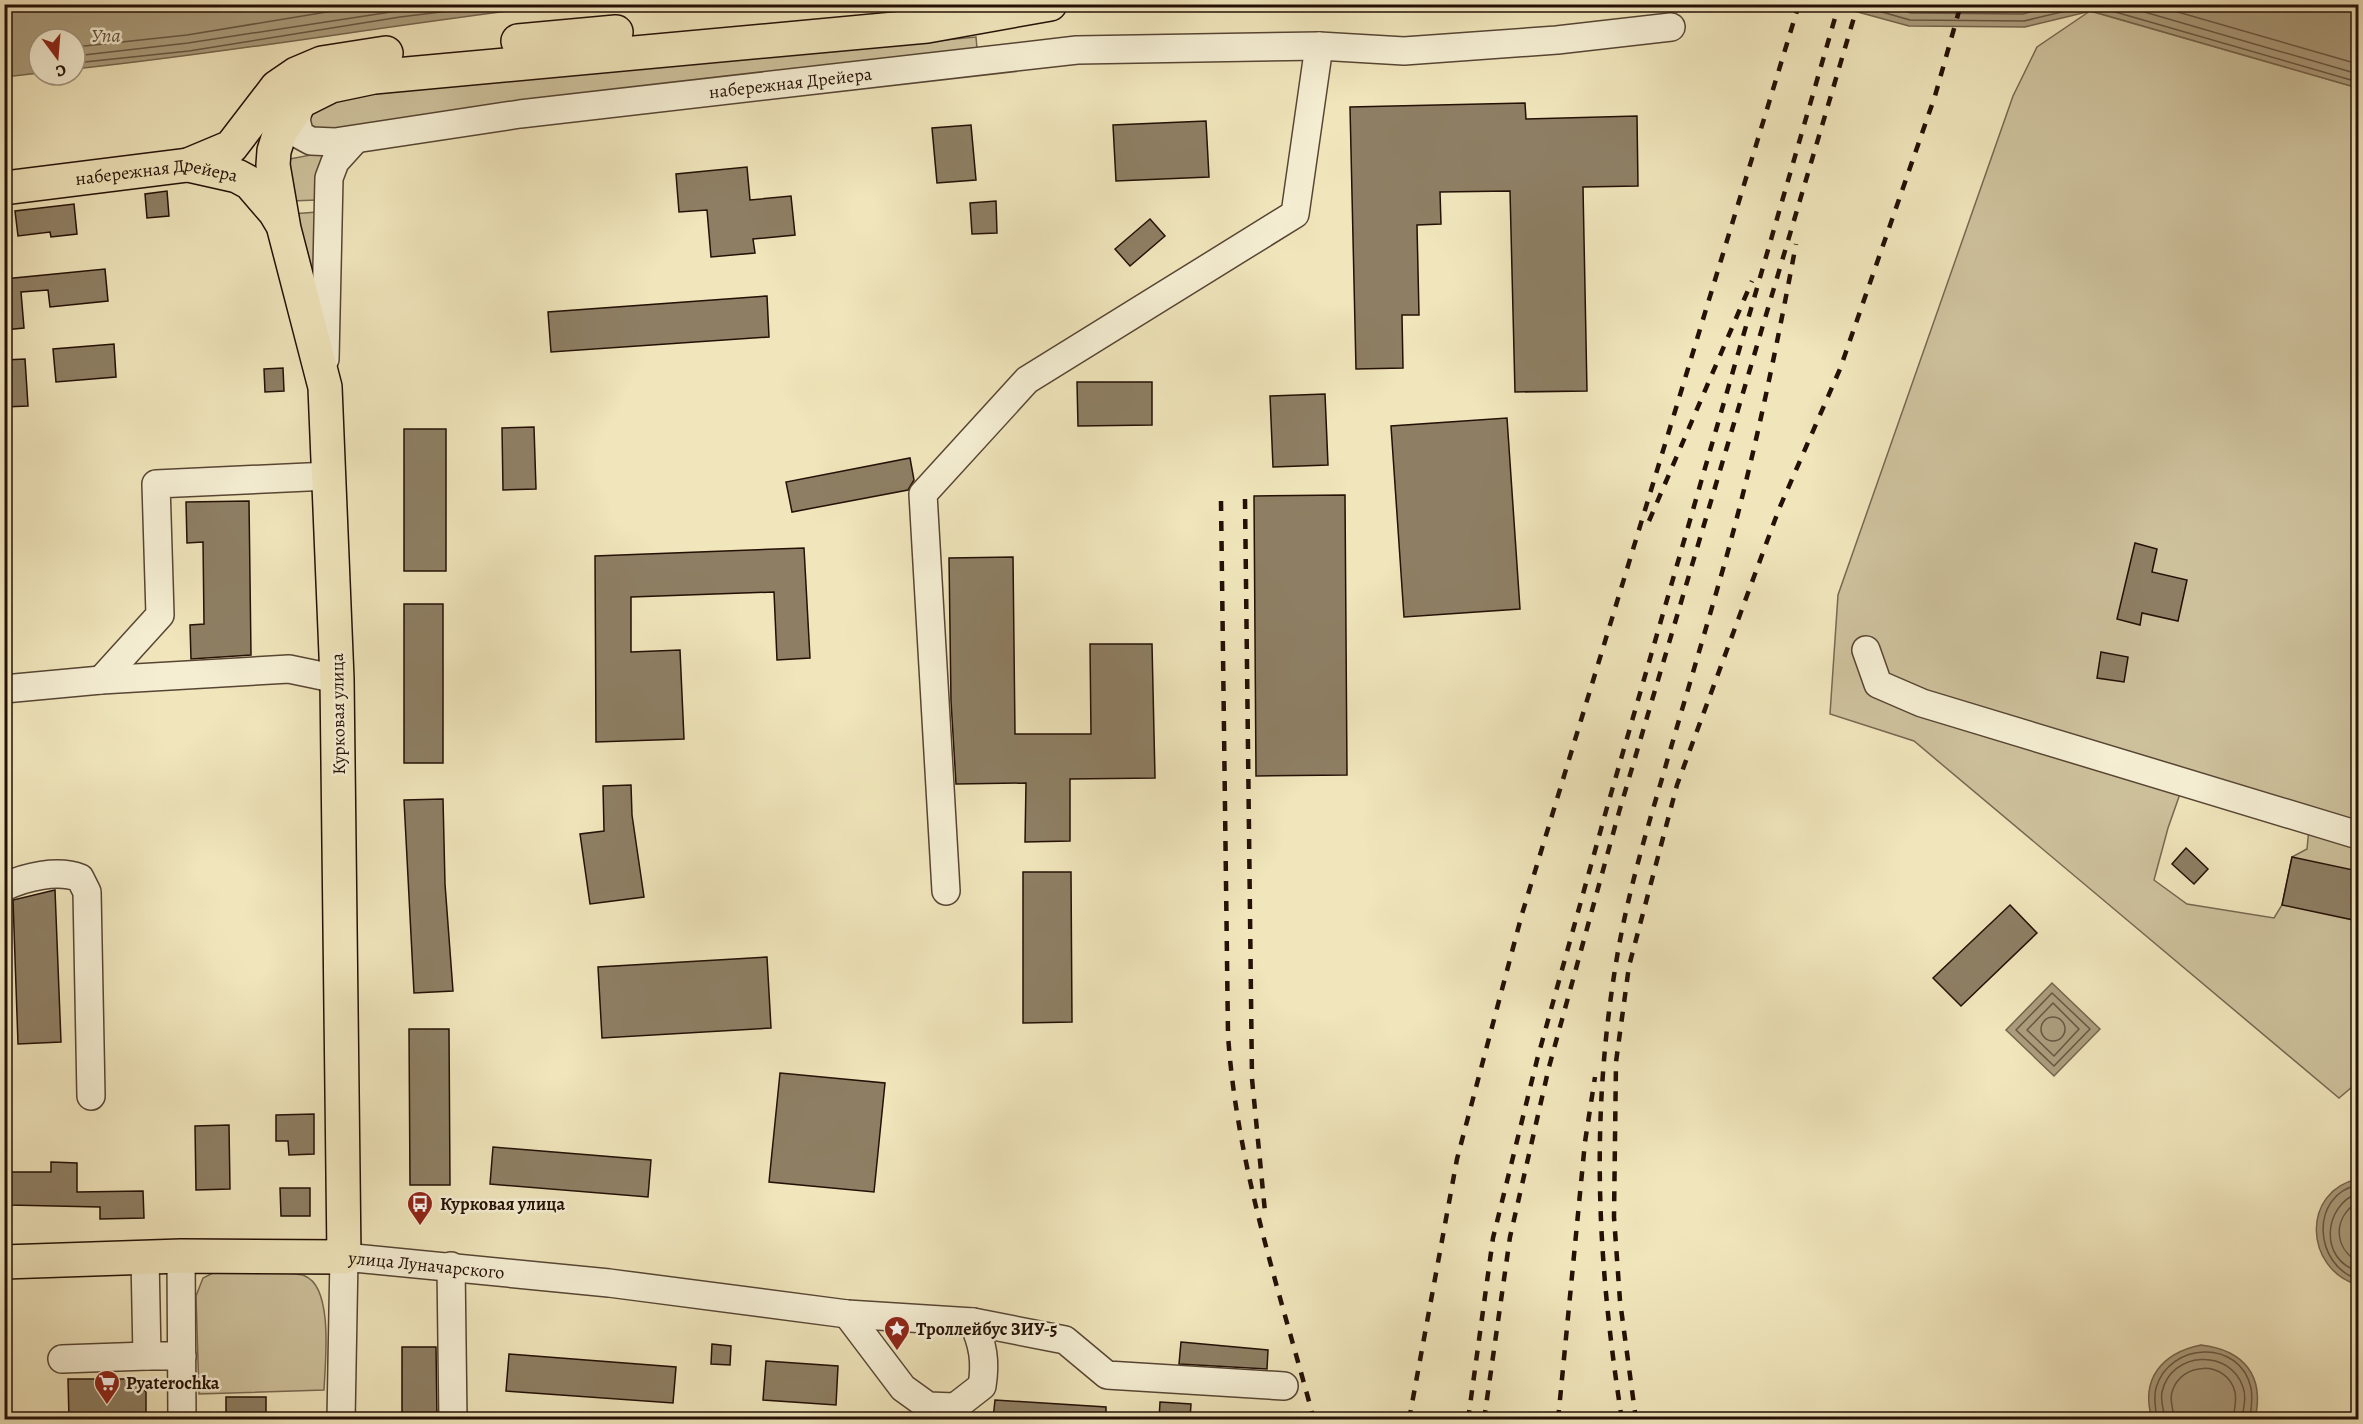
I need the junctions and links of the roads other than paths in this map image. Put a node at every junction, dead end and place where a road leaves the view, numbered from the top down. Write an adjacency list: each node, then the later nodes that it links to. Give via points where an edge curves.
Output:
1 (1050, 4): 2 (main road)
2 (926, 12): 5 (main road, via 374,77 331,86); 7 (main road, via 568,36 321,63 277,87 231,147)
3 (1671, 27): 4 (street, набережная Дрейера, via 1404,51)
4 (1319, 46): 6 (street, набережная Дрейера, via 1077,50 531,113); 18 (street, via 1295,214 1027,380 923,494)
5 (301, 101): 6 (street, набережная Дрейера, via 296,120 303,138 316,142); 9 (main road, via 280,132 274,151)
6 (354, 141): 10 (street, via 331,170 328,187)
7 (188, 165): 8 (main road, набережная Дрейера); 9 (main road, набережная Дрейера, via 237,176 250,183)
8 (4, 188)
9 (284, 229): 10 (main road, Курковая улица)
10 (325, 387): 11 (main road, Курковая улица)
11 (329, 476): 13 (main road, Курковая улица); 14 (street, via 156,484 160,615)
12 (1866, 650): 16 (street, via 1878,684 1922,703)
13 (338, 678): 14 (street, via 289,669); 21 (main road, Курковая улица)
14 (102, 680): 15 (street)
15 (4, 688)
16 (2358, 836)
17 (4, 887): 19 (street, via 22,878 71,874 80,878 87,892)
18 (946, 891)
19 (90, 1096)
20 (181, 1256): 21 (main road, улица Луначарского); 22 (main road, улица Луначарского); 28 (street)
21 (344, 1257): 24 (street, улица Луначарского); 32 (street, Курковая улица)
22 (145, 1258): 23 (main road, улица Луначарского); 27 (street)
23 (4, 1262)
24 (451, 1266): 25 (street, улица Луначарского); 33 (street)
25 (847, 1314): 26 (street, улица Луначарского); 26 (street, via 903,1388 928,1406 955,1407 982,1386 983,1345)
26 (973, 1322): 30 (street, улица Луначарского, via 1065,1340 1107,1375)
27 (147, 1356): 28 (street); 29 (street)
28 (182, 1356): 31 (street)
29 (62, 1359)
30 (1284, 1386)
31 (182, 1419)
32 (341, 1419)
33 (453, 1419)

